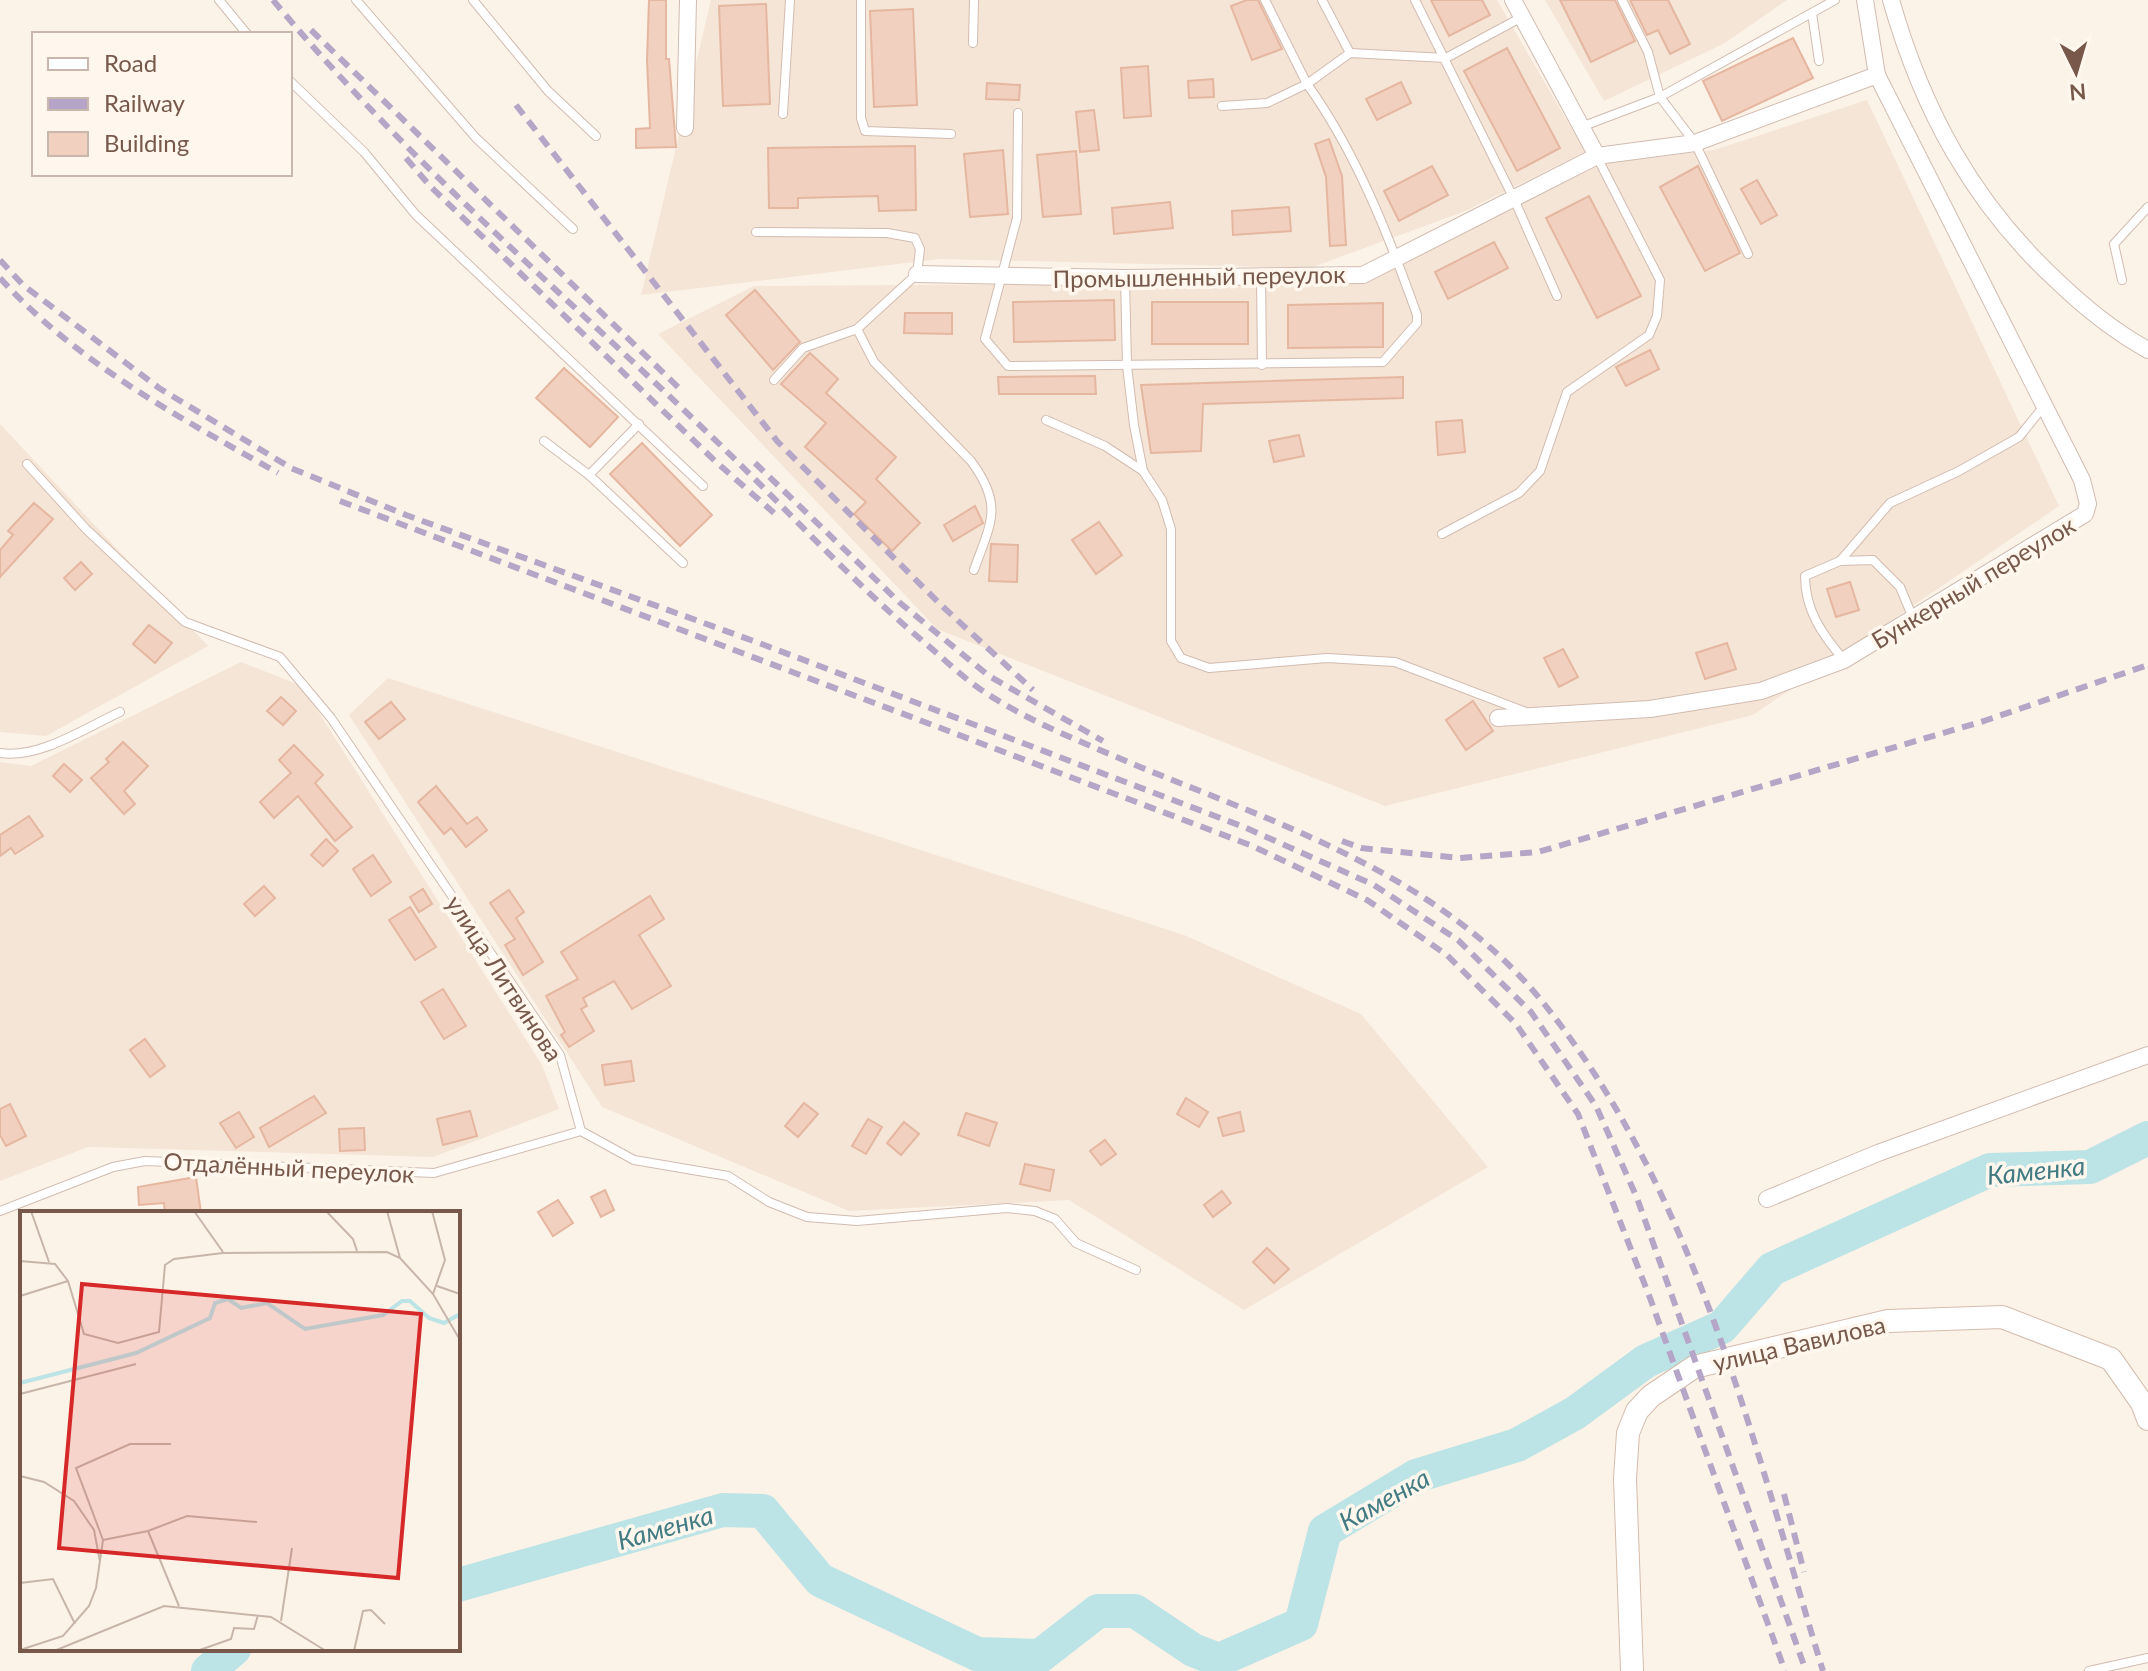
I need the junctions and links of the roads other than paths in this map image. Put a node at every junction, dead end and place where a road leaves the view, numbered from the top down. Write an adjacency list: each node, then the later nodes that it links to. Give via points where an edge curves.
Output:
1 (219, 0): 18 (lane)
2 (356, 0): 38 (lane, via 476,138)
3 (473, 0): 33 (lane, via 548,91)
4 (688, 0): 31 (street)
5 (790, 0): 29 (lane)
6 (861, 0): 32 (lane, via 865,131)
7 (974, 0): 19 (lane)
8 (1265, 0): 25 (lane)
9 (1322, 0): 20 (lane)
10 (1415, 0): 21 (lane)
11 (1513, 0): 17 (street)
12 (1622, 0): 26 (lane, via 1648,52)
13 (1835, 0): 16 (lane)
14 (1865, 0): 23 (street, Бункерный переулок)
15 (1891, 0): 49 (street, via 1909,61 1939,130 1978,194 2025,251 2080,303)
16 (1812, 13): 22 (lane); 26 (lane)
17 (1522, 17): 21 (lane); 30 (street)
18 (245, 32)
19 (973, 43)
20 (1350, 53): 21 (lane); 25 (lane)
21 (1446, 58): 36 (lane)
22 (1819, 61)
23 (1877, 75): 34 (street, Промышленный переулок); 53 (street, Бункерный переулок)
24 (292, 83): 55 (lane, via 364,152 416,215)
25 (1307, 84): 27 (lane, via 1267,103); 41 (lane, via 1332,119)
26 (1660, 97): 30 (lane); 34 (lane)
27 (1222, 106)
28 (1018, 113): 44 (lane, via 1017,218)
29 (783, 114)
30 (1581, 127): 35 (street)
31 (685, 128)
32 (951, 134)
33 (596, 136)
34 (1695, 143): 35 (street, Промышленный переулок); 40 (lane)
35 (1597, 156): 36 (street, Промышленный переулок); 61 (lane, via 1660,280 1657,316 1649,335 1567,392 1540,471 1519,493)
36 (1514, 199): 41 (street, Промышленный переулок); 47 (lane)
37 (2148, 207): 46 (lane, via 2114,244)
38 (573, 229)
39 (756, 232): 42 (lane, via 915,238 920,249)
40 (1748, 254)
41 (1397, 259): 43 (street, Промышленный переулок, via 1363,275); 50 (lane, via 1417,323 1390,357 1383,362)
42 (917, 274): 44 (street, Промышленный переулок); 48 (lane)
43 (1261, 276): 45 (street, Промышленный переулок); 50 (lane)
44 (1003, 277): 45 (street, Промышленный переулок); 51 (lane, via 985,339 1008,366)
45 (1125, 278): 51 (lane)
46 (2122, 280)
47 (1557, 296)
48 (857, 329): 52 (lane, via 803,348); 64 (lane, via 874,362 985,479 995,512)
49 (2148, 350)
50 (1262, 365): 51 (lane)
51 (1127, 366): 58 (lane)
52 (774, 380)
53 (2045, 406): 62 (lane, via 2019,437 1890,503); 65 (street, Бункерный переулок, via 2082,480 2085,514)
54 (1046, 420): 58 (lane, via 1105,446)
55 (639, 424): 59 (lane); 60 (lane)
56 (544, 441): 59 (lane)
57 (27, 464): 72 (lane, улица Литвинова, via 86,529 185,622 280,657 323,708 560,1055)
58 (1143, 471): 68 (lane, via 1162,500 1171,529 1171,641 1181,658 1209,668 1327,658 1395,662)
59 (589, 475): 63 (lane)
60 (703, 486)
61 (1442, 534)
62 (1840, 561): 65 (lane, via 1873,560 1900,587); 66 (lane, via 1805,576 1805,594 1820,631)
63 (683, 563)
64 (974, 570)
65 (1913, 618): 66 (street, Бункерный переулок)
66 (1844, 660): 68 (street, Бункерный переулок, via 1726,699)
67 (120, 712): 70 (lane, via 42,747 15,755)
68 (1538, 717): 69 (street, Бункерный переулок)
69 (1498, 718)
70 (0, 753)
71 (2148, 1055): 73 (street)
72 (581, 1131): 74 (lane, Отдалённый переулок, via 434,1173 145,1161 113,1167); 75 (lane, via 634,1160 728,1176 769,1202 807,1217 857,1221 1007,1208 1035,1211 1055,1219 1076,1243)
73 (1767, 1199)
74 (0, 1211)
75 (1136, 1270)
76 (2148, 1419): 78 (main road, улица Вавилова, via 2111,1359 2002,1317 1888,1321 1694,1367 1651,1396 1628,1433)
77 (2148, 1658): 79 (lane)
78 (1632, 1671)
79 (2089, 1671)

